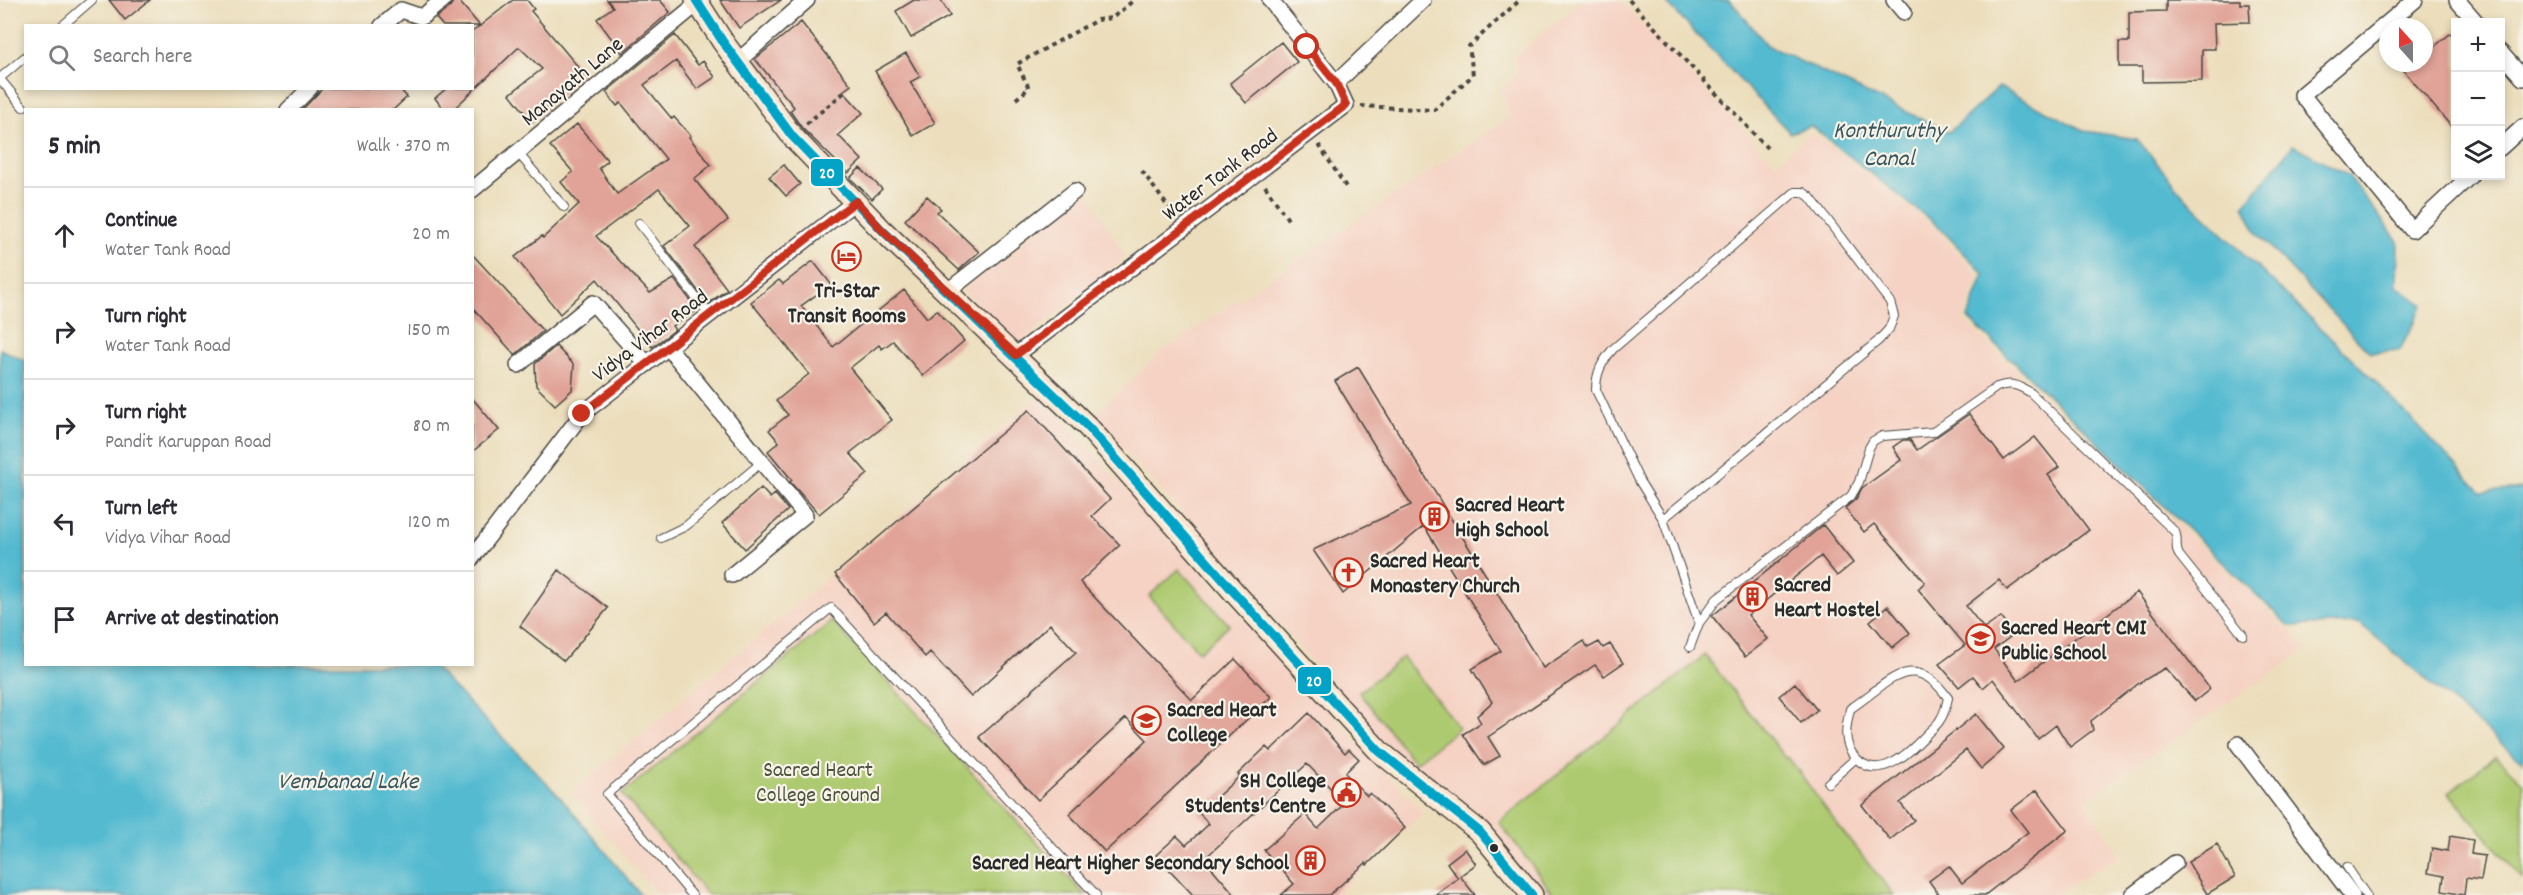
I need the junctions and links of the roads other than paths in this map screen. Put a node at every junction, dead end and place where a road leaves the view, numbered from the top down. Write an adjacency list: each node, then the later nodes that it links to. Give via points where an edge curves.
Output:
1 (92, 0): 12 (lane)
2 (443, 0): 11 (street)
3 (807, 0): 16 (street)
4 (1270, 0): 19 (street)
5 (1423, 0): 19 (street)
6 (2415, 0): 26 (street, via 2302,95 2412,230)
7 (2457, 0): 10 (street)
8 (697, 2): 16 (main road); 25 (street, Manayath Lane)
9 (398, 5): 11 (street); 13 (street)
10 (2473, 18)
11 (422, 21)
12 (64, 24)
13 (384, 24)
14 (24, 58): 17 (lane)
15 (2505, 58): 18 (street)
16 (737, 62): 29 (main road, via 792,136)
17 (0, 78): 21 (lane)
18 (2523, 78)
19 (1336, 83): 35 (street, Water Tank Road, via 1346,105)
20 (308, 90): 22 (street)
21 (23, 107)
22 (290, 108)
23 (2523, 127): 24 (street)
24 (2505, 143)
25 (518, 153): 27 (street, Manayath Lane); 30 (lane)
26 (2466, 180)
27 (474, 188)
28 (1075, 191): 32 (street)
29 (856, 201): 32 (main road); 33 (street, Vidya Vihar Road)
30 (564, 207)
31 (639, 224): 33 (lane)
32 (948, 291): 35 (main road)
33 (710, 316): 34 (street, Vidya Vihar Road)
34 (668, 347): 36 (street, Vidya Vihar Road); 38 (street)
35 (1016, 355): 53 (main road, via 1088,426 1379,751 1480,832)
36 (647, 364): 37 (street, via 593,303); 41 (street, Vidya Vihar Road, via 582,414)
37 (518, 365)
38 (762, 462): 40 (lane, via 686,526); 42 (street, via 805,515)
39 (1663, 519): 39 (lane, via 1640,482 1596,390 1600,364 1795,192 1803,192 1890,302 1892,322 1878,341); 43 (lane)
40 (661, 538)
41 (474, 555)
42 (732, 575)
43 (1699, 623): 44 (lane, via 1717,599 1851,496 1874,441 1882,436 1933,432 2007,383 2031,393 2175,531 2179,555); 45 (lane)
44 (2242, 635)
45 (1690, 647)
46 (2238, 744): 55 (street)
47 (1856, 758): 47 (lane, via 1847,744 1845,728 1850,709 1904,672 1919,672 1937,683 1948,698 1945,711 1918,744 1897,761 1876,768); 48 (lane)
48 (1828, 783)
49 (2175, 863): 54 (street)
50 (2347, 867): 56 (lane)
51 (692, 895): 52 (lane, via 607,794 831,608)
52 (1096, 895)
53 (1532, 895)
54 (2133, 895)
55 (2352, 895)
56 (2366, 895)

